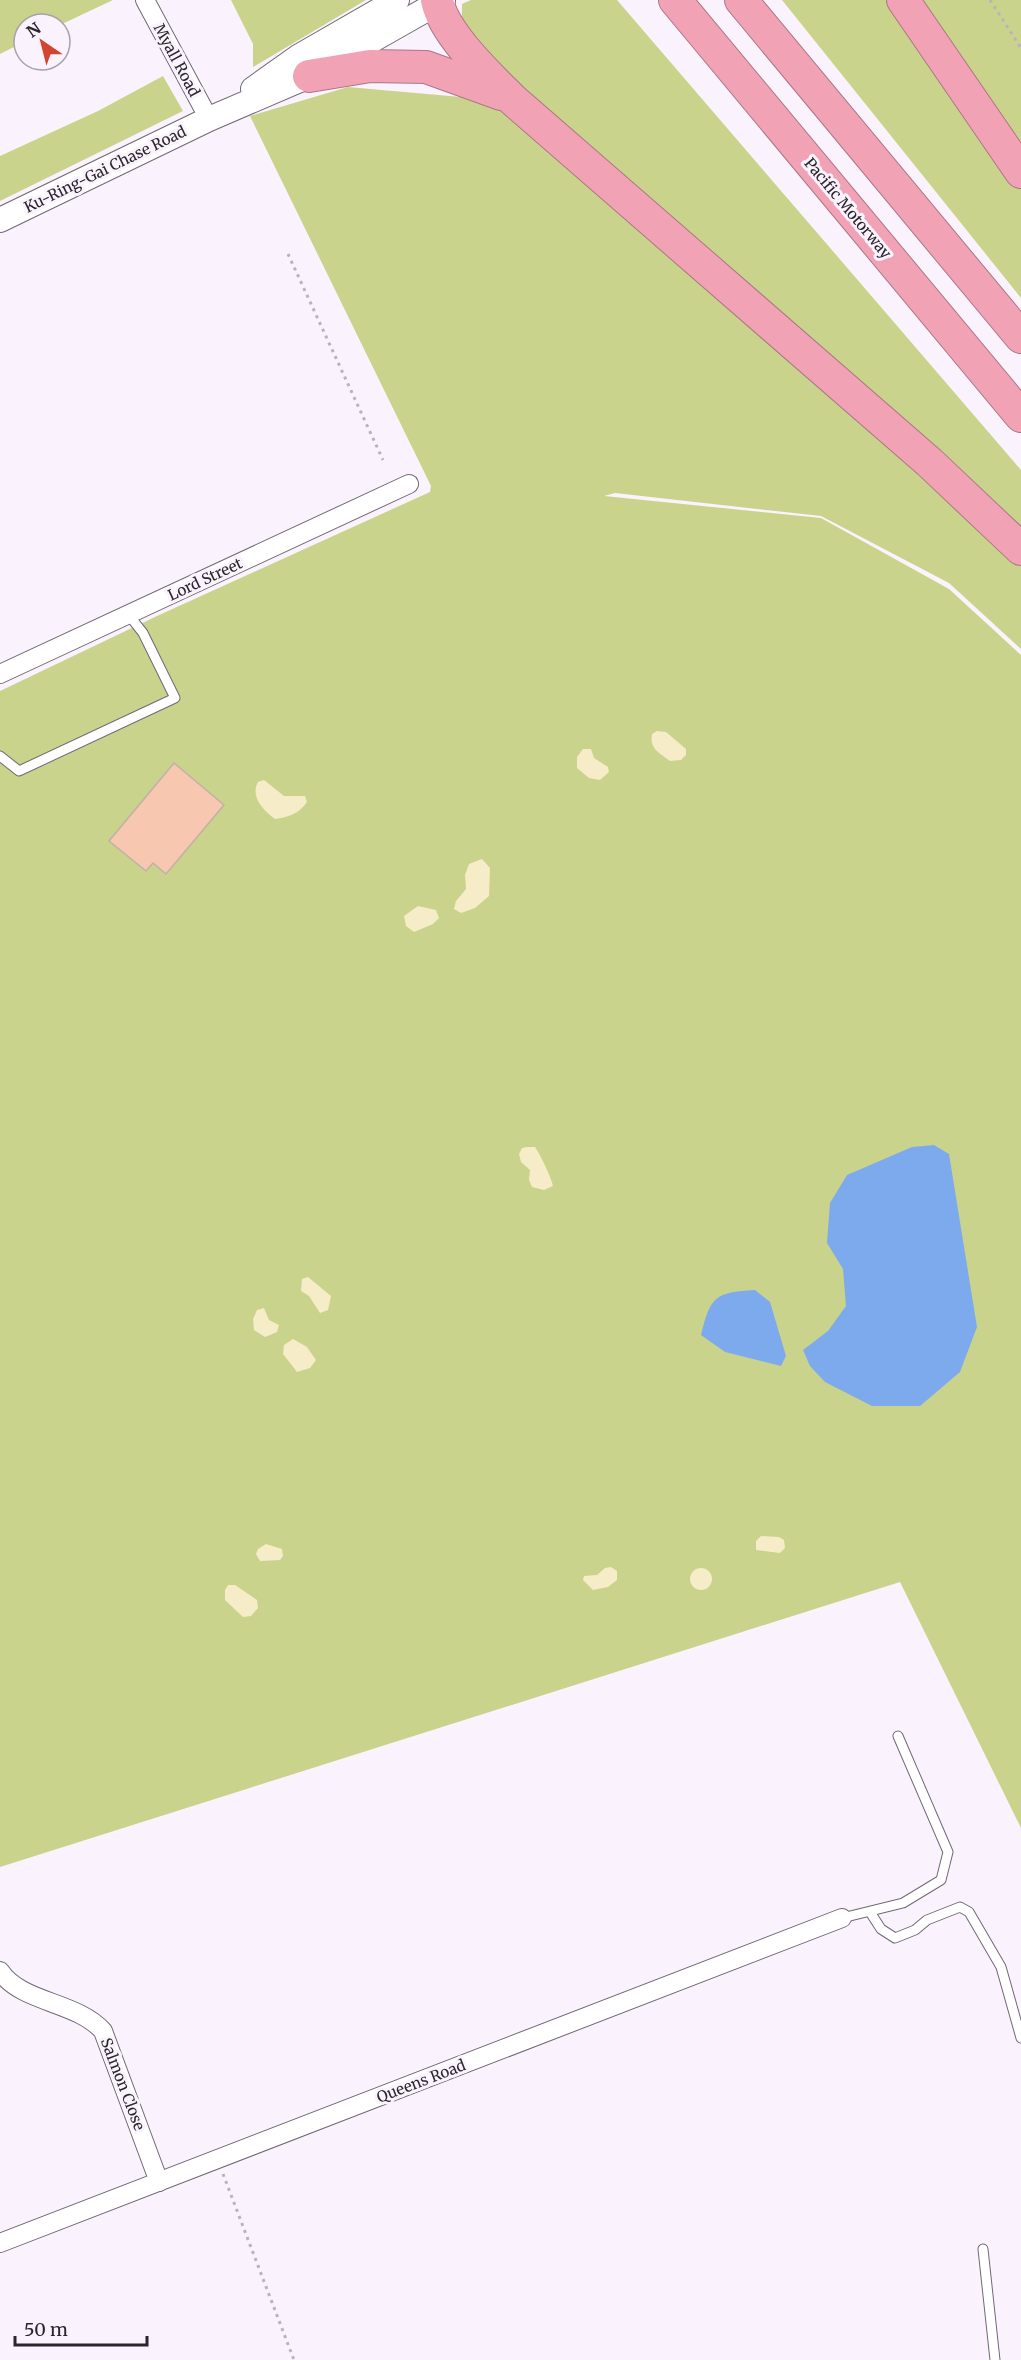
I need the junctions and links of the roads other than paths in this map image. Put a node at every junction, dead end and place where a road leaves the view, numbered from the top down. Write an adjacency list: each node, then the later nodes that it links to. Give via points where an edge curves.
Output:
1 (146, 0): 9 (street, Myall Road)
2 (397, 0): 9 (main road, Ku-Ring-Gai Chase Road, via 298,57)
3 (675, 0): 13 (highway, Pacific Motorway)
4 (741, 0): 12 (highway)
5 (903, 0): 10 (highway)
6 (439, 1): 7 (main road, Ku-Ring-Gai Chase Road); 8 (highway, via 458,38)
7 (309, 76): 8 (highway, via 370,66 426,67); 9 (main road, Ku-Ring-Gai Chase Road)
8 (512, 99): 15 (highway, via 929,462)
9 (209, 119): 11 (main road, Ku-Ring-Gai Chase Road)
10 (1021, 172)
11 (0, 220)
12 (1021, 337)
13 (1021, 416)
14 (409, 484): 16 (street, Lord Street)
15 (1021, 549)
16 (128, 614): 17 (street, Lord Street); 18 (lane, via 143,633 175,698 19,771)
17 (0, 674)
18 (0, 756)
19 (898, 1736): 20 (lane, via 948,1852 941,1880 903,1903)
20 (870, 1912): 21 (lane); 23 (lane, via 881,1929 895,1938 960,1907 969,1912 1001,1967)
21 (842, 1918): 24 (street, Queens Road)
22 (0, 1971): 24 (street, Salmon Close, via 13,1985 85,2016 103,2031)
23 (1021, 2038)
24 (159, 2182): 25 (street, Queens Road)
25 (0, 2243)
26 (983, 2249): 27 (lane)
27 (995, 2360)

